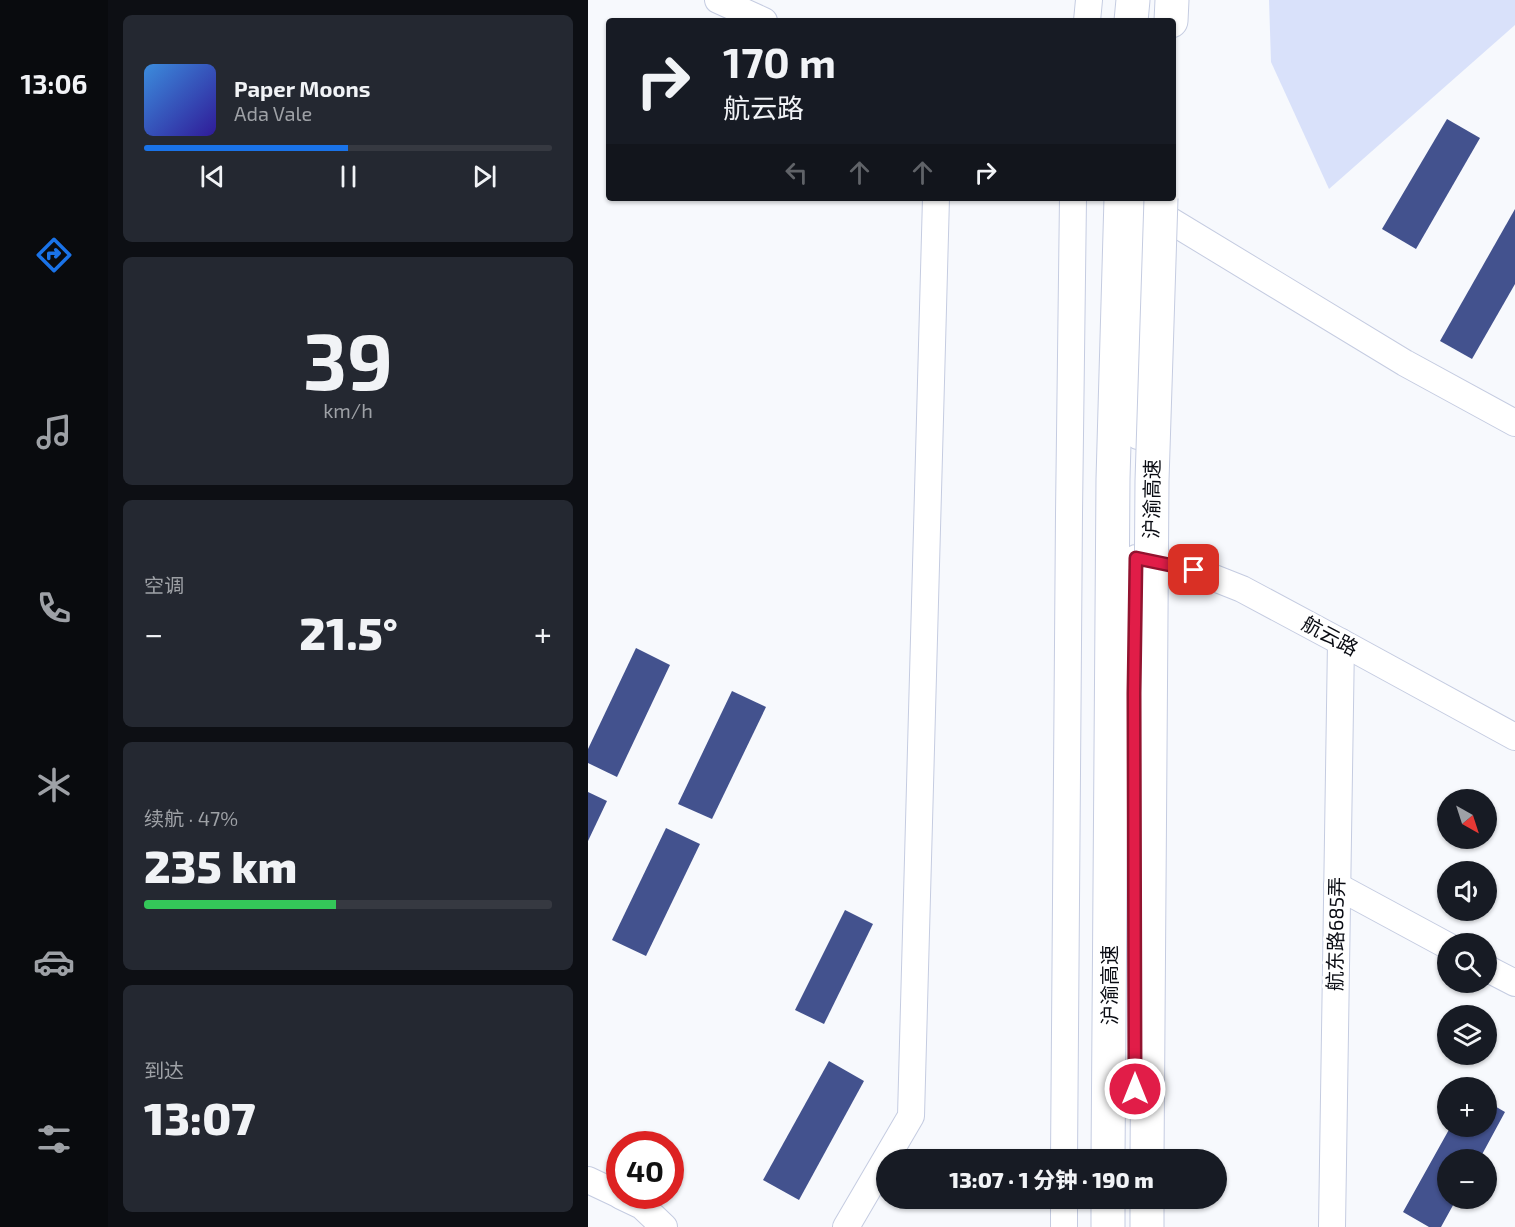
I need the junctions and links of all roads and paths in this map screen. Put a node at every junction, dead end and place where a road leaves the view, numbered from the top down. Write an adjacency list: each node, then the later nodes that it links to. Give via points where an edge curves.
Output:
1 (718, 0): 6 (street)
2 (1089, 0): 7 (street)
3 (1133, 0): 8 (highway)
4 (1160, 0): 9 (street)
5 (1172, 0): 10 (highway)
6 (757, 18)
7 (1088, 18)
8 (1131, 18)
9 (1158, 18)
10 (1171, 18)
11 (936, 201): 37 (street, via 911,1116)
12 (1073, 201): 25 (street)
13 (1139, 201): 18 (street)
14 (1139, 201): 26 (highway, 沪渝高速, via 1113,479)
15 (1139, 201): 28 (highway, 沪渝高速, bridge, via 1152,481)
16 (1142, 201): 17 (street, via 1405,363)
17 (1515, 423)
18 (1136, 558): 19 (street, 航云路, via 1194,570 1242,590); 27 (street)
19 (1341, 642): 20 (street, 航云路); 21 (street, 航东路685弄)
20 (1515, 737)
21 (1337, 886): 22 (street); 42 (street, 航东路685弄)
22 (1437, 940)
23 (1497, 974): 24 (street)
24 (1515, 983)
25 (1064, 1149)
26 (1108, 1149)
27 (1135, 1149)
28 (1147, 1149)
29 (588, 1180): 30 (street)
30 (606, 1188)
31 (645, 1209): 36 (street)
32 (1064, 1209): 38 (street)
33 (1108, 1209): 39 (highway)
34 (1135, 1209): 40 (street)
35 (1147, 1209): 41 (highway)
36 (664, 1227)
37 (846, 1227)
38 (1064, 1227)
39 (1108, 1227)
40 (1135, 1227)
41 (1147, 1227)
42 (1332, 1227)

